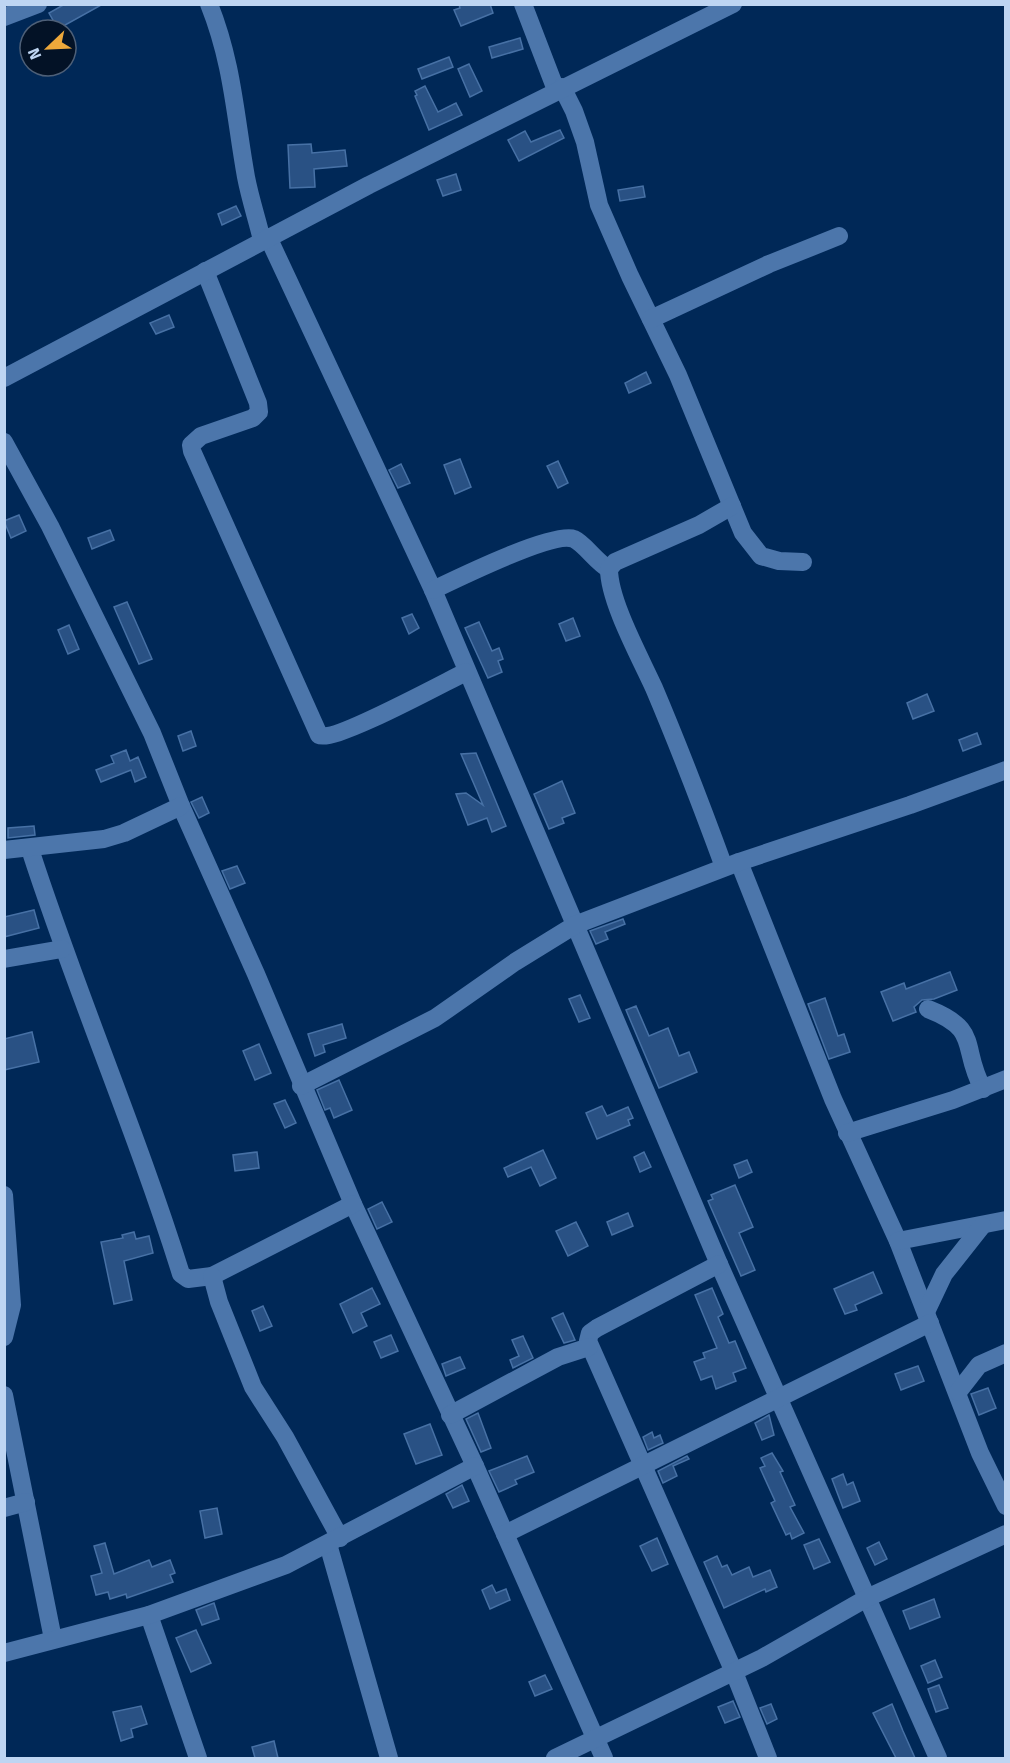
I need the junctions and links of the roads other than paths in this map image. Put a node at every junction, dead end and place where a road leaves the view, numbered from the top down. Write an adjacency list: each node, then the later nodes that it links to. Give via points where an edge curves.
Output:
1 (38, 4): 5 (street)
2 (209, 4): 8 (street, via 234,85 246,178)
3 (523, 4): 6 (street)
4 (734, 4): 6 (street)
5 (4, 17)
6 (559, 89): 8 (street); 10 (street, via 574,111 585,142 598,205)
7 (839, 237): 10 (street)
8 (265, 239): 9 (street); 16 (street)
9 (205, 271): 11 (street); 17 (street, via 259,412 201,436 191,444 192,450 319,735 330,736 367,721)
10 (651, 319): 13 (street)
11 (4, 378)
12 (4, 442): 19 (street, via 152,733)
13 (732, 506): 14 (street, via 743,533 761,556); 15 (street, via 615,562)
14 (803, 562)
15 (609, 569): 16 (street, via 579,542 561,539 529,548); 22 (street, via 620,610)
16 (433, 590): 17 (street)
17 (466, 672): 23 (street)
18 (1005, 770): 22 (street)
19 (180, 806): 20 (street, via 104,839); 28 (street)
20 (30, 849): 21 (street); 24 (street)
21 (4, 850)
22 (731, 864): 23 (street); 30 (street)
23 (574, 925): 28 (street, via 435,1018); 36 (street)
24 (62, 949): 25 (street); 37 (street, via 148,1172 181,1274 188,1279)
25 (4, 959)
26 (928, 1010): 29 (street, via 946,1016 963,1029)
27 (1005, 1079): 29 (street)
28 (302, 1086): 32 (street)
29 (982, 1089): 30 (street)
30 (847, 1133): 35 (street)
31 (4, 1195): 39 (street, via 12,1305)
32 (353, 1204): 37 (street); 45 (street)
33 (1005, 1220): 34 (street)
34 (982, 1226): 35 (street); 38 (street, via 954,1258)
35 (898, 1241): 38 (street)
36 (719, 1264): 40 (street, via 597,1328 591,1334); 44 (street)
37 (212, 1276): 53 (street, via 253,1387 285,1437)
38 (928, 1318): 42 (street); 44 (street)
39 (4, 1337)
40 (590, 1347): 45 (street, via 558,1358); 46 (street)
41 (1005, 1353): 42 (street, via 979,1365)
42 (958, 1392): 49 (street)
43 (4, 1395): 48 (street)
44 (780, 1398): 46 (street); 54 (street)
45 (450, 1415): 47 (street)
46 (644, 1465): 51 (street); 58 (street)
47 (475, 1466): 51 (street); 53 (street)
48 (26, 1502): 50 (street); 56 (street)
49 (1005, 1506)
50 (4, 1508)
51 (505, 1534): 59 (street)
52 (1005, 1534): 54 (street)
53 (334, 1541): 55 (street, via 286,1565); 61 (street)
54 (867, 1598): 58 (street); 65 (street)
55 (149, 1615): 56 (street); 60 (street)
56 (53, 1639): 57 (street)
57 (4, 1653)
58 (734, 1672): 59 (street); 64 (street)
59 (596, 1739): 62 (street); 63 (street)
60 (198, 1758)
61 (384, 1758)
62 (555, 1758)
63 (604, 1758)
64 (768, 1758)
65 (938, 1758)

